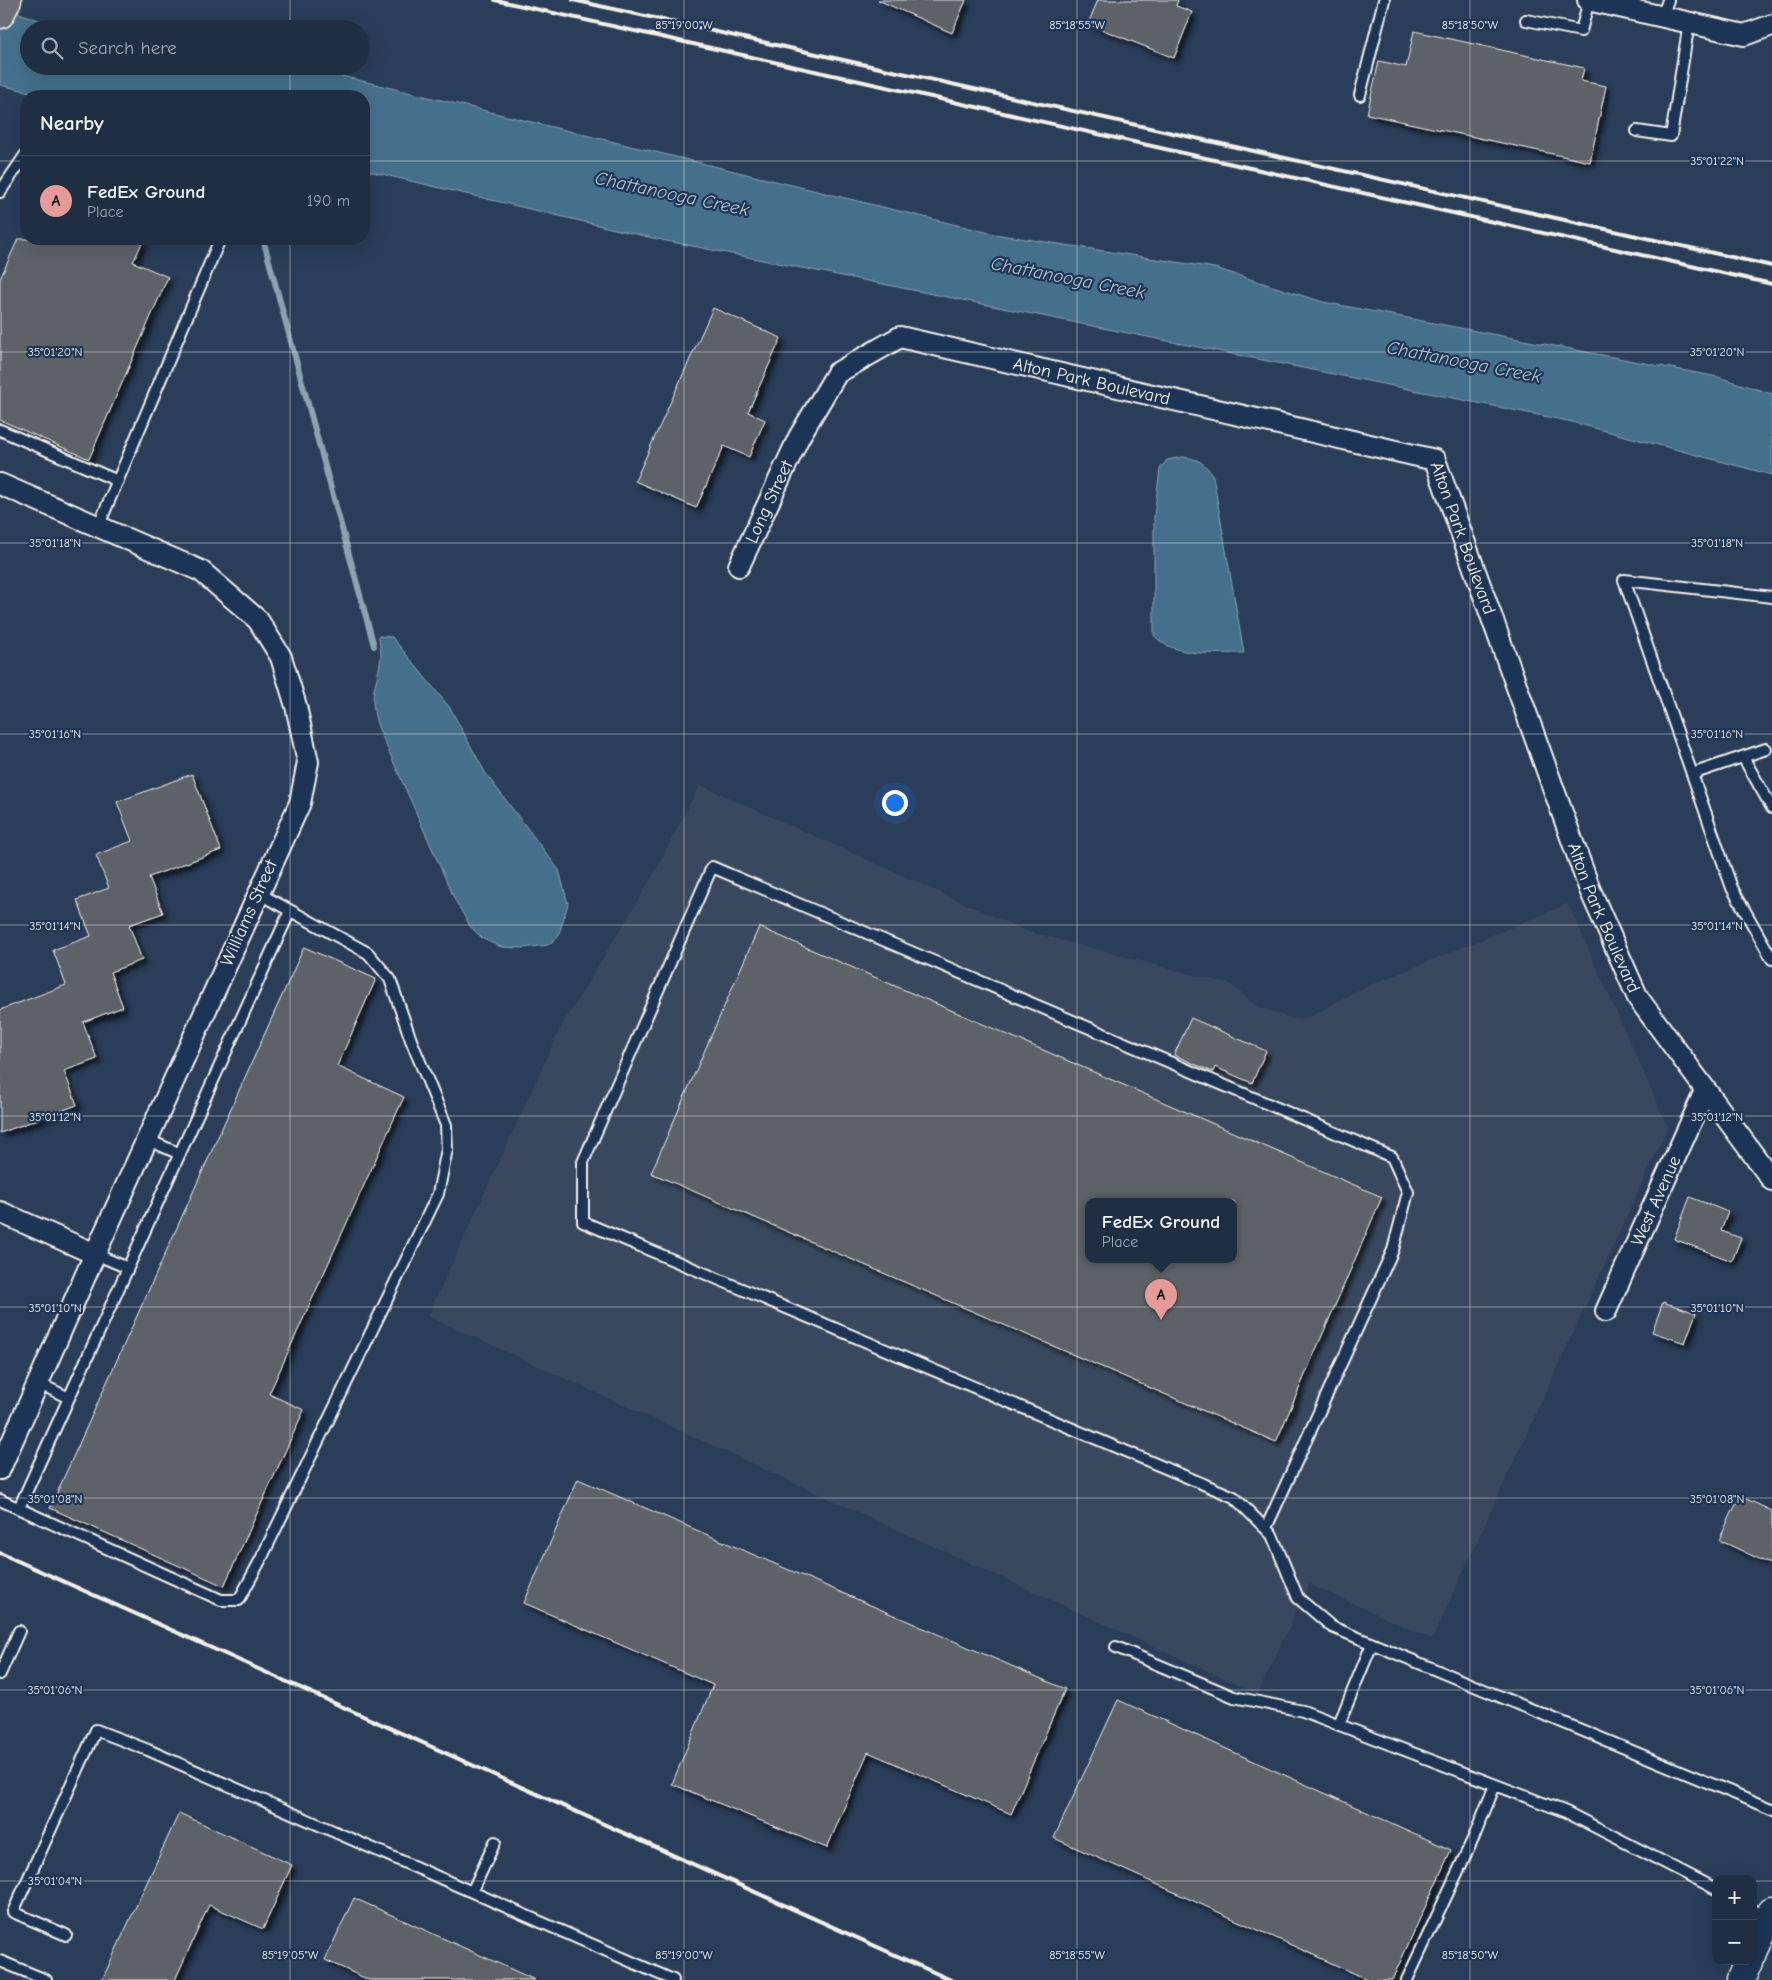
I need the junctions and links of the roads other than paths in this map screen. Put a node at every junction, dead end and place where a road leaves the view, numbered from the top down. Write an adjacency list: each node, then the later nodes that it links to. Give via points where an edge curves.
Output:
1 (7, 0): 5 (main road)
2 (1384, 0): 9 (lane)
3 (1588, 0): 4 (street); 6 (lane, via 1581,31)
4 (1665, 8): 7 (street)
5 (0, 14)
6 (1526, 20)
7 (1689, 23): 8 (street, via 1744,36); 10 (lane, via 1671,136)
8 (1772, 25)
9 (1360, 95)
10 (1637, 131)
11 (20, 163): 12 (lane)
12 (0, 192)
13 (218, 245): 16 (lane)
14 (0, 430): 16 (lane)
15 (799, 437): 19 (street, Long Street); 28 (street, Alton Park Boulevard, via 837,373 900,337 1435,460 1590,890 1638,998)
16 (118, 481): 18 (lane)
17 (0, 484): 18 (street, Williams Street)
18 (98, 527): 25 (street, Williams Street, via 202,571 258,620 281,657 308,762 300,803)
19 (739, 566)
20 (1772, 597): 23 (lane, via 1624,580)
21 (1770, 751): 22 (lane)
22 (1743, 757): 23 (lane); 24 (lane)
23 (1692, 774): 27 (lane, via 1732,888)
24 (1772, 808)
25 (258, 893): 26 (lane); 29 (street, Williams Street)
26 (290, 911): 30 (lane); 40 (lane, via 368,952 390,979 446,1125 447,1149 438,1194 239,1600 221,1600)
27 (1772, 959)
28 (1705, 1091): 31 (street, Alton Park Boulevard); 35 (street, West Avenue)
29 (146, 1139): 30 (lane); 33 (street, Williams Street)
30 (180, 1154): 34 (lane)
31 (1772, 1180)
32 (0, 1212): 33 (street)
33 (94, 1254): 34 (lane); 36 (street, Williams Street)
34 (128, 1268): 37 (lane)
35 (1606, 1311)
36 (38, 1382): 37 (lane); 38 (street, Williams Street)
37 (69, 1398): 40 (lane)
38 (0, 1469)
39 (0, 1500): 40 (lane)
40 (19, 1508)
41 (1266, 1528): 41 (lane, via 1393,1250 1408,1192 1392,1157 712,866 583,1162 583,1222 1234,1497); 43 (lane, via 1272,1535 1298,1598 1332,1628)
42 (19, 1631): 45 (lane)
43 (1372, 1644): 46 (lane); 48 (lane)
44 (1116, 1647): 46 (lane, via 1234,1697 1303,1711)
45 (0, 1674)
46 (1339, 1724): 47 (lane)
47 (1495, 1785): 50 (lane, via 1566,1812); 59 (lane)
48 (1772, 1809)
49 (495, 1842): 51 (lane)
50 (1712, 1887)
51 (472, 1892): 53 (lane, via 96,1730 13,1912); 58 (lane)
52 (1765, 1912): 54 (main road)
53 (66, 1935)
54 (1757, 1939)
55 (0, 1961): 57 (lane)
56 (1747, 1965): 60 (main road)
57 (46, 1980)
58 (673, 1980)
59 (1407, 1980)
60 (1741, 1980)

